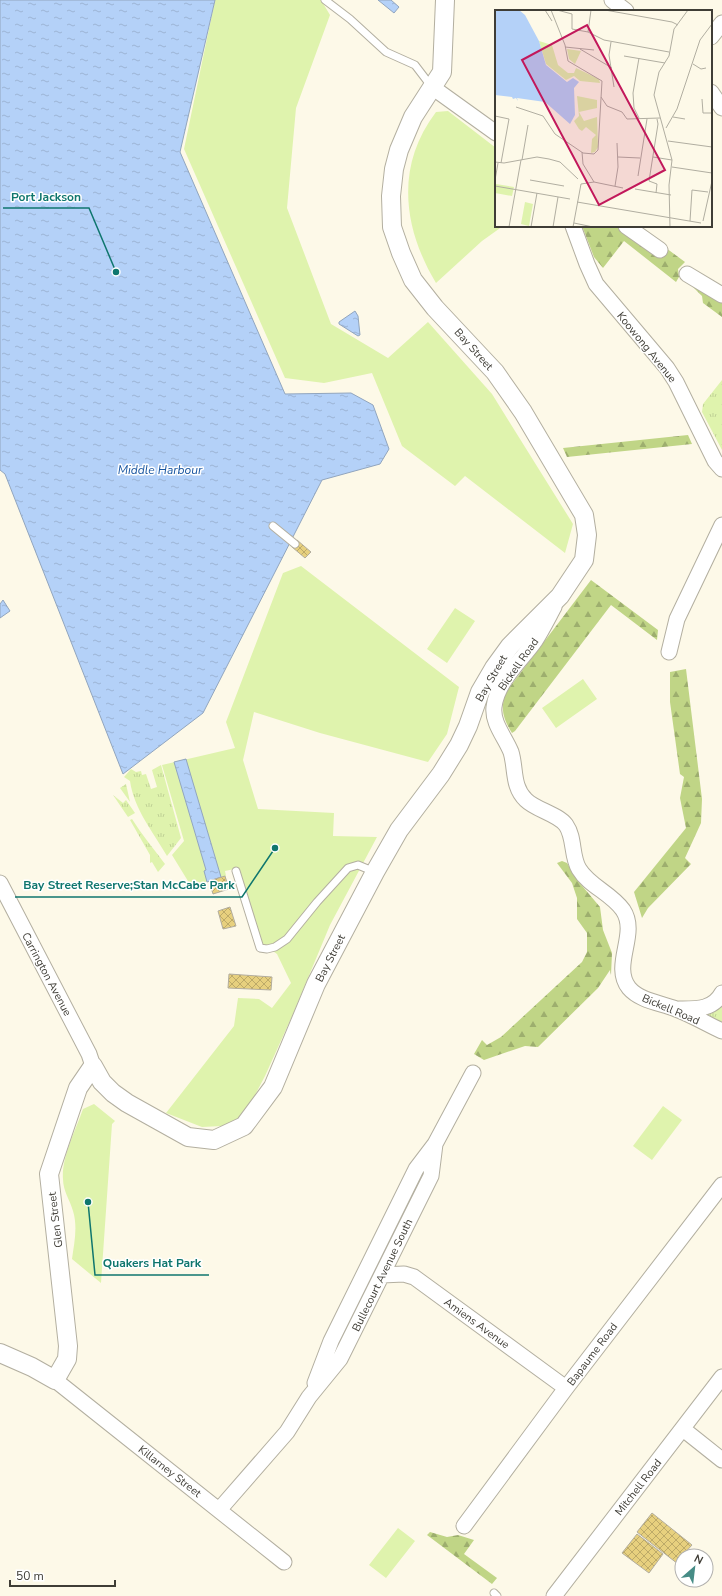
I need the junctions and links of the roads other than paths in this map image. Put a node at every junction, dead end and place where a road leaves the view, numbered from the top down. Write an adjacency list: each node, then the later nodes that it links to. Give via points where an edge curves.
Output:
1 (325, 0): 8 (lane, via 386,52 415,65)
2 (434, 0): 8 (street)
3 (445, 0): 8 (street, Bay Street, via 442,72)
4 (612, 0): 5 (street)
5 (625, 10)
6 (722, 23): 7 (street)
7 (712, 36)
8 (432, 87): 11 (street); 21 (street, Bay Street, via 413,117 399,150 391,196 392,227 413,280 495,372 523,412 584,515 587,535 584,560)
9 (712, 93): 10 (street)
10 (722, 108)
11 (495, 132)
12 (574, 227): 17 (street, Koowong Avenue, via 596,284 667,368 715,461)
13 (627, 227): 14 (street)
14 (660, 250)
15 (687, 274): 16 (street)
16 (722, 295)
17 (722, 468)
18 (722, 525): 22 (street, via 677,619)
19 (273, 526): 20 (lane)
20 (295, 544)
21 (560, 596): 24 (street, Bay Street, via 510,646 494,668 480,692 459,745 441,774 399,830); 27 (street, Bickell Road, via 535,640 499,690 494,719 511,752 519,792 531,805 566,825 578,868 623,910 629,929 624,960 625,980 630,989 638,995)
22 (669, 652)
23 (236, 871): 24 (lane, via 260,948 267,949 287,939 348,868 358,865)
24 (375, 872): 29 (street, Bay Street, via 316,984 272,1087 244,1126 214,1140 188,1137 113,1093 102,1082)
25 (0, 883): 29 (street, Carrington Avenue)
26 (722, 994): 27 (street, via 718,1000 703,1008)
27 (676, 1009): 28 (street, Bickell Road)
28 (722, 1031)
29 (93, 1066): 36 (street, Glen Street, via 78,1088 49,1174 68,1346 67,1359)
30 (473, 1073): 31 (street, Bullecourt Avenue South)
31 (436, 1144): 33 (street, Bullecourt Avenue South, via 431,1176); 38 (street, Bullecourt Avenue South, via 416,1168 331,1341)
32 (722, 1185): 37 (street, Bapaume Road)
33 (382, 1275): 37 (street, Amiens Avenue, via 404,1274 414,1277); 38 (street, Bullecourt Avenue South, via 340,1359)
34 (0, 1353): 36 (street)
35 (722, 1377): 39 (street, Mitchell Road)
36 (55, 1380): 41 (street, Killarney Street)
37 (566, 1388): 42 (street, Bapaume Road)
38 (309, 1397): 41 (street, Bullecourt Avenue South, via 288,1432)
39 (682, 1429): 40 (street); 44 (street, Mitchell Road)
40 (722, 1460)
41 (219, 1510): 43 (street, Killarney Street)
42 (464, 1526)
43 (284, 1562)
44 (554, 1596)

